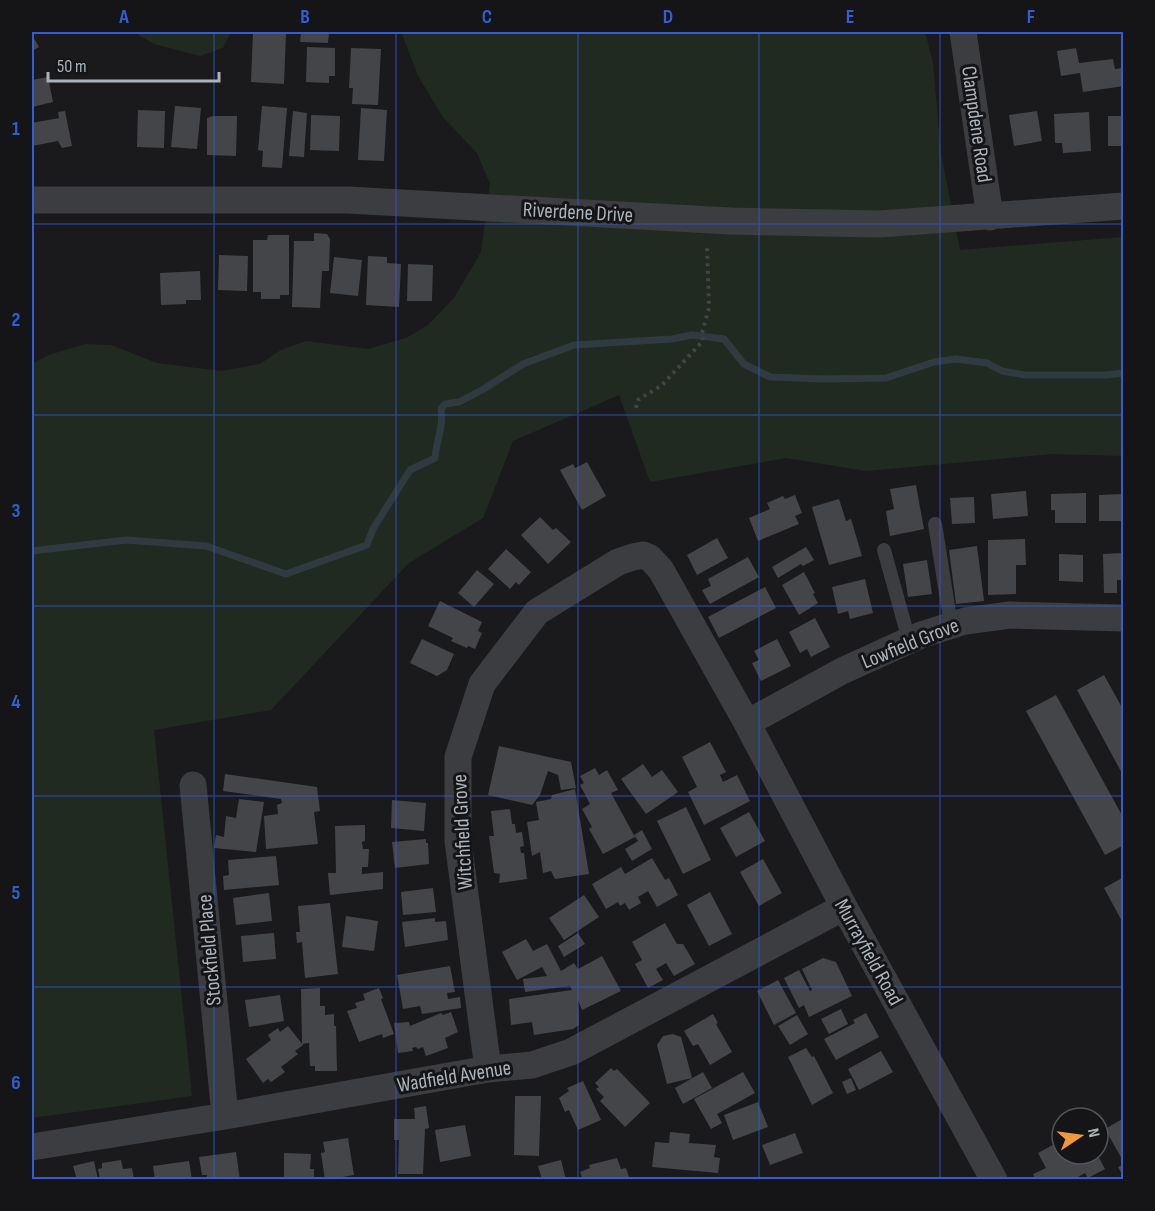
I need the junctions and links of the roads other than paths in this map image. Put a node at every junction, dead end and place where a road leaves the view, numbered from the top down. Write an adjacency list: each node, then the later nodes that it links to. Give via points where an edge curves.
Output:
1 (963, 32): 4 (street, Clampdene Road)
2 (32, 200): 4 (street, Riverdene Drive, via 348,200 879,225)
3 (1124, 206): 4 (street, Riverdene Drive)
4 (990, 217)
5 (935, 524): 8 (lane)
6 (884, 550): 9 (lane)
7 (1124, 618): 8 (street, Lowfield Grove, via 1010,615)
8 (951, 625): 9 (street, Lowfield Grove)
9 (909, 640): 10 (street, Lowfield Grove)
10 (747, 723): 12 (street, Murrayfield Road); 13 (street, Witchfield Grove, via 661,570 643,555 618,562 537,612 482,684 458,757 458,841)
11 (193, 784): 14 (street, Stockfield Place)
12 (844, 907): 13 (street, Wadfield Avenue, via 571,1052 532,1065); 16 (street, Murrayfield Road)
13 (488, 1069): 14 (street, Wadfield Avenue)
14 (225, 1116): 15 (street, Wadfield Avenue)
15 (32, 1147)
16 (994, 1179)

